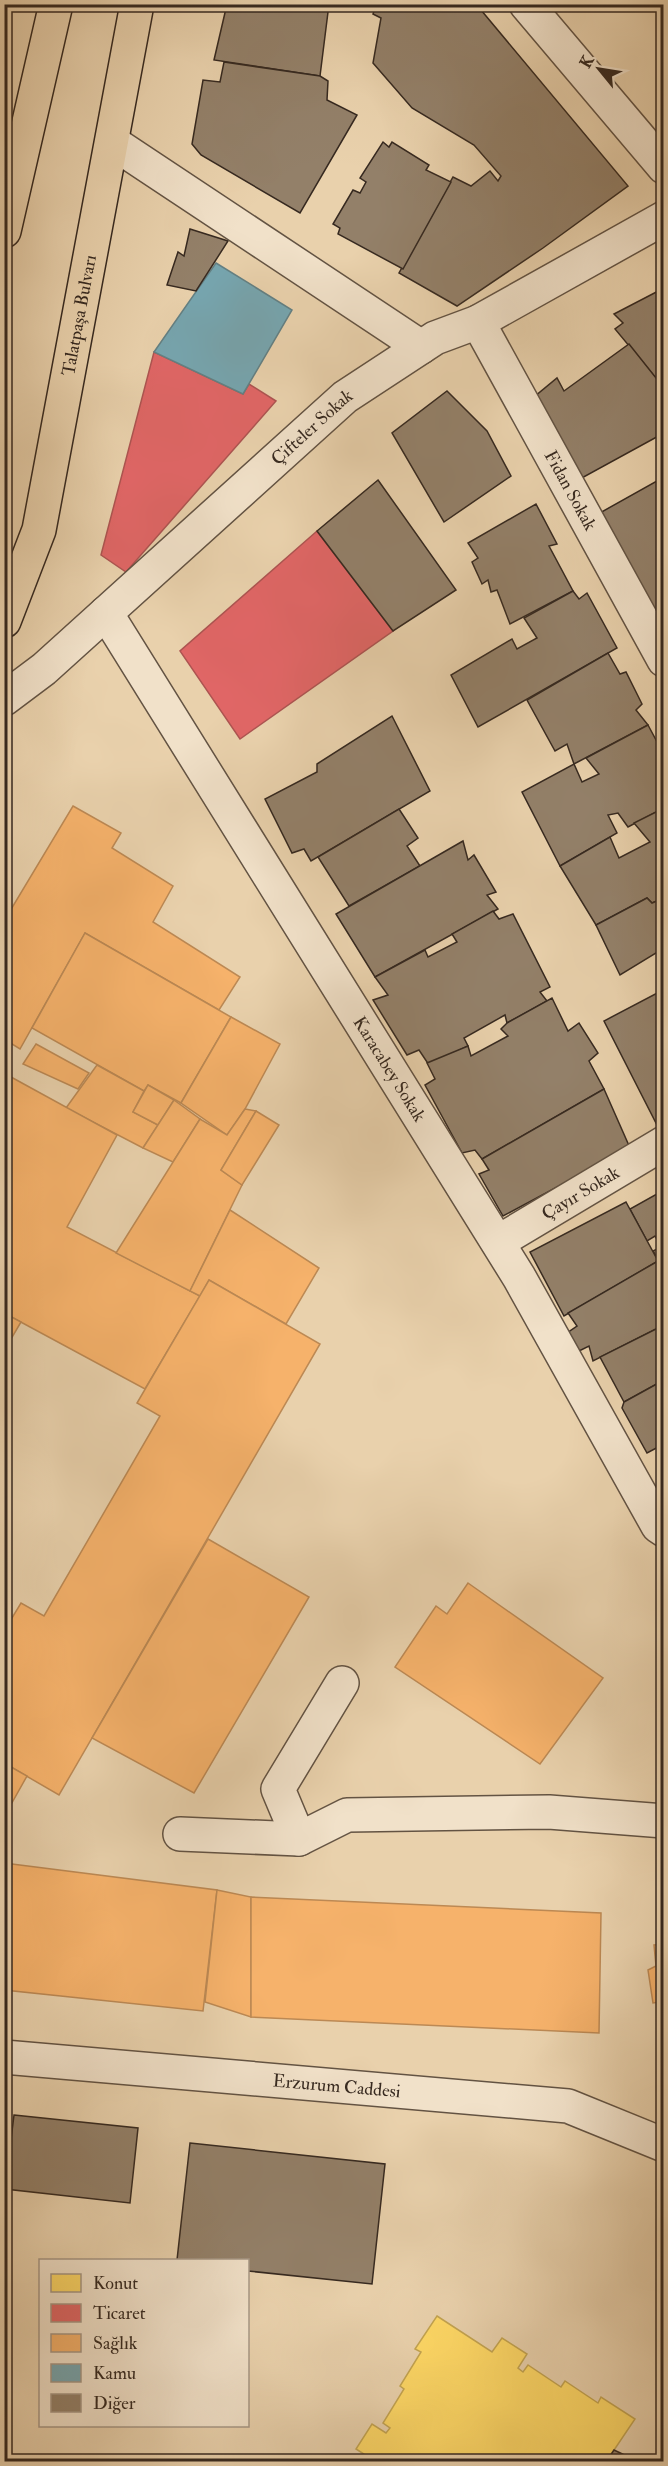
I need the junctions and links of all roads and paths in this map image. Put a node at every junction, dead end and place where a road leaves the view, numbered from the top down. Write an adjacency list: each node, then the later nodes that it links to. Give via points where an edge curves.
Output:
1 (56, 4): 7 (main road)
2 (137, 4): 4 (main road, Talatpaşa Bulvarı)
3 (526, 4): 5 (street)
4 (112, 142): 9 (street); 11 (main road, Talatpaşa Bulvarı, via 39,530)
5 (663, 167)
6 (663, 218): 8 (street, Çifteler Sokak)
7 (4, 231)
8 (478, 322): 9 (street, Çifteler Sokak); 12 (street, Fidan Sokak)
9 (421, 347): 10 (street, Çifteler Sokak, via 345,397)
10 (106, 613): 13 (street, Çifteler Sokak); 15 (street, Karacabey Sokak)
11 (4, 621)
12 (663, 660)
13 (4, 699)
14 (663, 1143): 15 (street, Çayır Sokak)
15 (498, 1242): 16 (street, Karacabey Sokak)
16 (663, 1530)
17 (342, 1683): 20 (street, via 278,1789)
18 (663, 1821): 20 (street, via 549,1812 347,1815)
19 (180, 1834): 20 (street)
20 (299, 1839)
21 (4, 2057): 22 (street, Erzurum Caddesi, via 568,2106)
22 (663, 2145)

